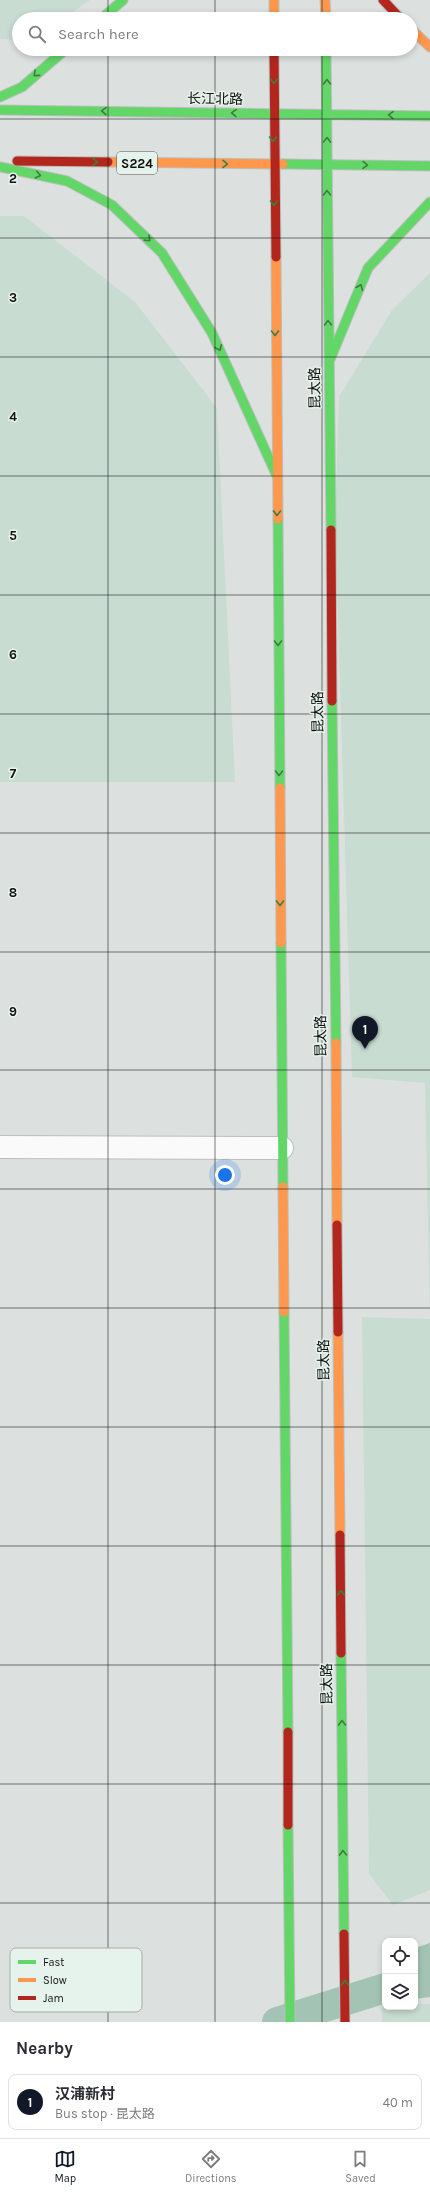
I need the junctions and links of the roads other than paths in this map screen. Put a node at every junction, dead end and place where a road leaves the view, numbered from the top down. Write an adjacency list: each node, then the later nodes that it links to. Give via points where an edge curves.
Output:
1 (123, 0): 5 (main road)
2 (274, 0): 6 (main road)
3 (325, 0): 7 (main road)
4 (383, 0): 8 (main road)
5 (109, 12)
6 (274, 12)
7 (326, 12)
8 (394, 12)
9 (418, 36): 10 (main road)
10 (430, 48)
11 (58, 56): 14 (main road, one-way to 14, via 22,87)
12 (274, 56): 16 (main road, one-way to 16)
13 (326, 56): 17 (main road, 昆太路, one-way to 13)
14 (0, 97)
15 (0, 110): 16 (main road, 长江北路, one-way to 15)
16 (273, 114): 17 (main road, 长江北路); 20 (main road, one-way to 20)
17 (327, 114): 18 (main road, 长江北路, one-way to 17); 21 (main road, 昆太路, one-way to 17)
18 (430, 116)
19 (0, 161): 20 (main road, S224, one-way to 20)
20 (274, 164): 21 (main road, S224); 26 (main road, one-way to 26)
21 (326, 165): 22 (main road, S224, one-way to 22); 25 (main road, 昆太路, one-way to 21)
22 (430, 166)
23 (0, 167): 26 (main road, one-way to 26, via 67,182 112,205 162,253 212,333)
24 (430, 202): 25 (main road, one-way to 24, via 368,268)
25 (329, 362): 30 (main road, 昆太路, one-way to 25)
26 (276, 474): 28 (main road, one-way to 28)
27 (0, 1147): 28 (street)
28 (282, 1148): 29 (main road)
29 (290, 2022)
30 (345, 2022)

